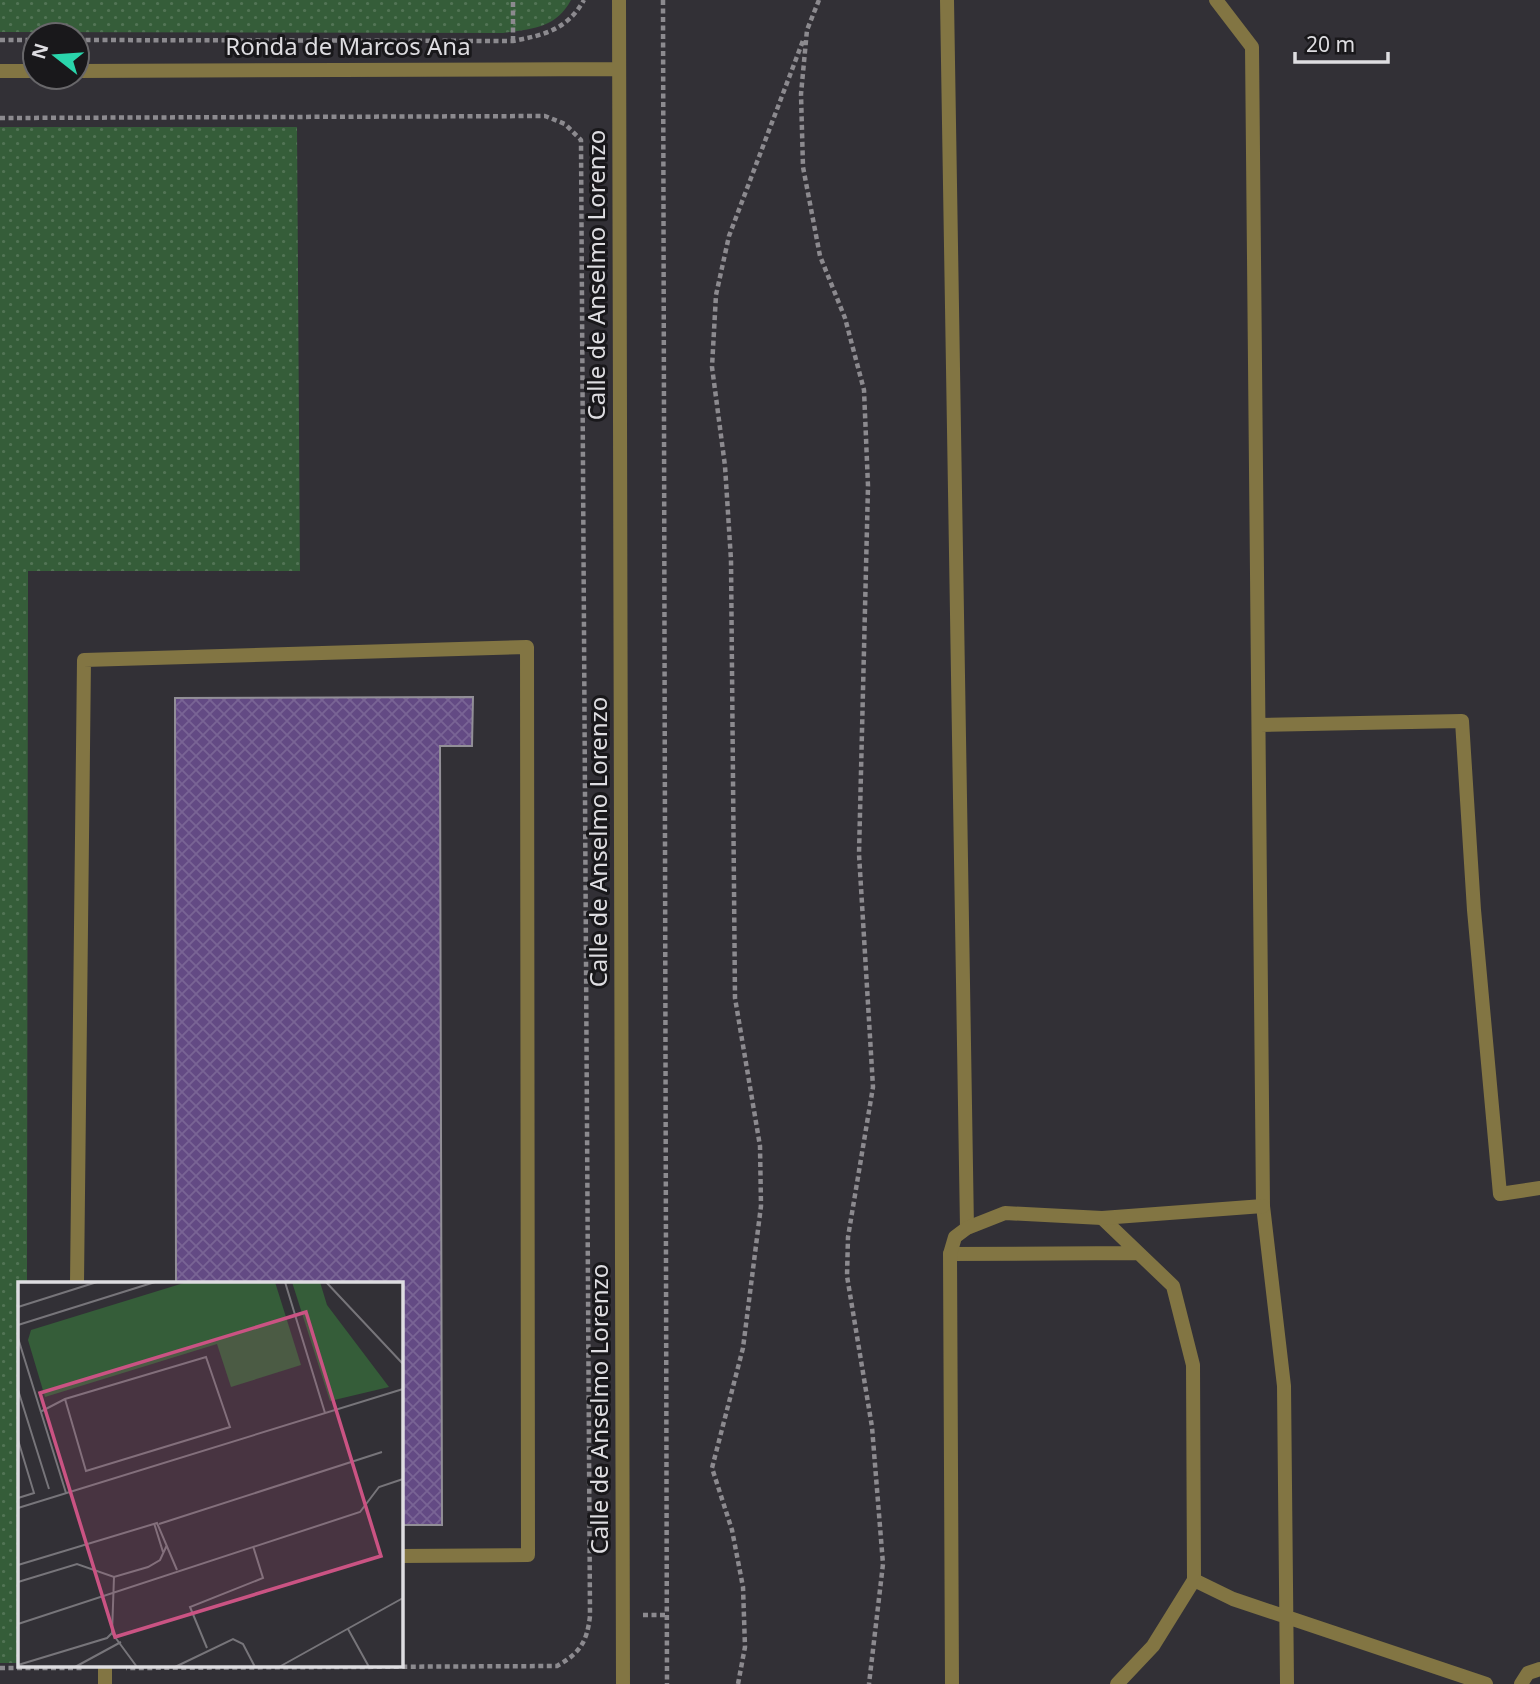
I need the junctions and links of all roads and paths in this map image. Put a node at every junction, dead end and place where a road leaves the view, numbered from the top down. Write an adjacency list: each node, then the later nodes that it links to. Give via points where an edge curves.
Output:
1 (513, 0): 12 (path)
2 (583, 0): 12 (path, via 569,21 551,34)
3 (619, 0): 13 (street, Calle de Anselmo Lorenzo)
4 (663, 0): 34 (path)
5 (819, 0): 8 (path)
6 (947, 0): 21 (street)
7 (1216, 0): 17 (street, via 1252,47)
8 (807, 30): 35 (path, via 729,236 716,295 712,367 731,560 735,998 760,1146 761,1206 743,1348 712,1468 732,1530 743,1587 745,1647); 36 (path, via 801,94 803,167 820,256 845,318 864,390 867,485 859,854 873,1087 848,1237 847,1276 872,1427 883,1564)
9 (0, 40): 10 (path)
10 (21, 40)
11 (91, 40): 12 (path)
12 (513, 41)
13 (619, 69): 16 (street, Ronda de Marcos Ana); 33 (street, Calle de Anselmo Lorenzo)
14 (0, 71): 15 (street)
15 (21, 71)
16 (91, 71)
17 (1260, 725): 18 (street, via 1462,722 1500,1194); 19 (street)
18 (1540, 1188)
19 (1263, 1206): 20 (street); 27 (street, via 1284,1385)
20 (1101, 1218): 21 (street, via 1005,1213); 22 (street)
21 (967, 1228): 23 (street, via 955,1237)
22 (1136, 1253): 23 (street); 26 (street, via 1173,1286 1194,1365)
23 (950, 1254): 37 (street)
24 (77, 1282): 25 (street, via 84,660 527,647 528,1555)
25 (402, 1556)
26 (1194, 1580): 27 (street); 38 (street, via 1153,1646)
27 (1286, 1616): 39 (street); 40 (street)
28 (105, 1666): 29 (path); 30 (path); 32 (street)
29 (0, 1668)
30 (516, 1668)
31 (1540, 1669): 41 (street, via 1528,1673)
32 (105, 1684)
33 (623, 1684)
34 (667, 1684)
35 (738, 1684)
36 (869, 1684)
37 (952, 1684)
38 (1117, 1684)
39 (1287, 1684)
40 (1486, 1684)
41 (1521, 1684)

